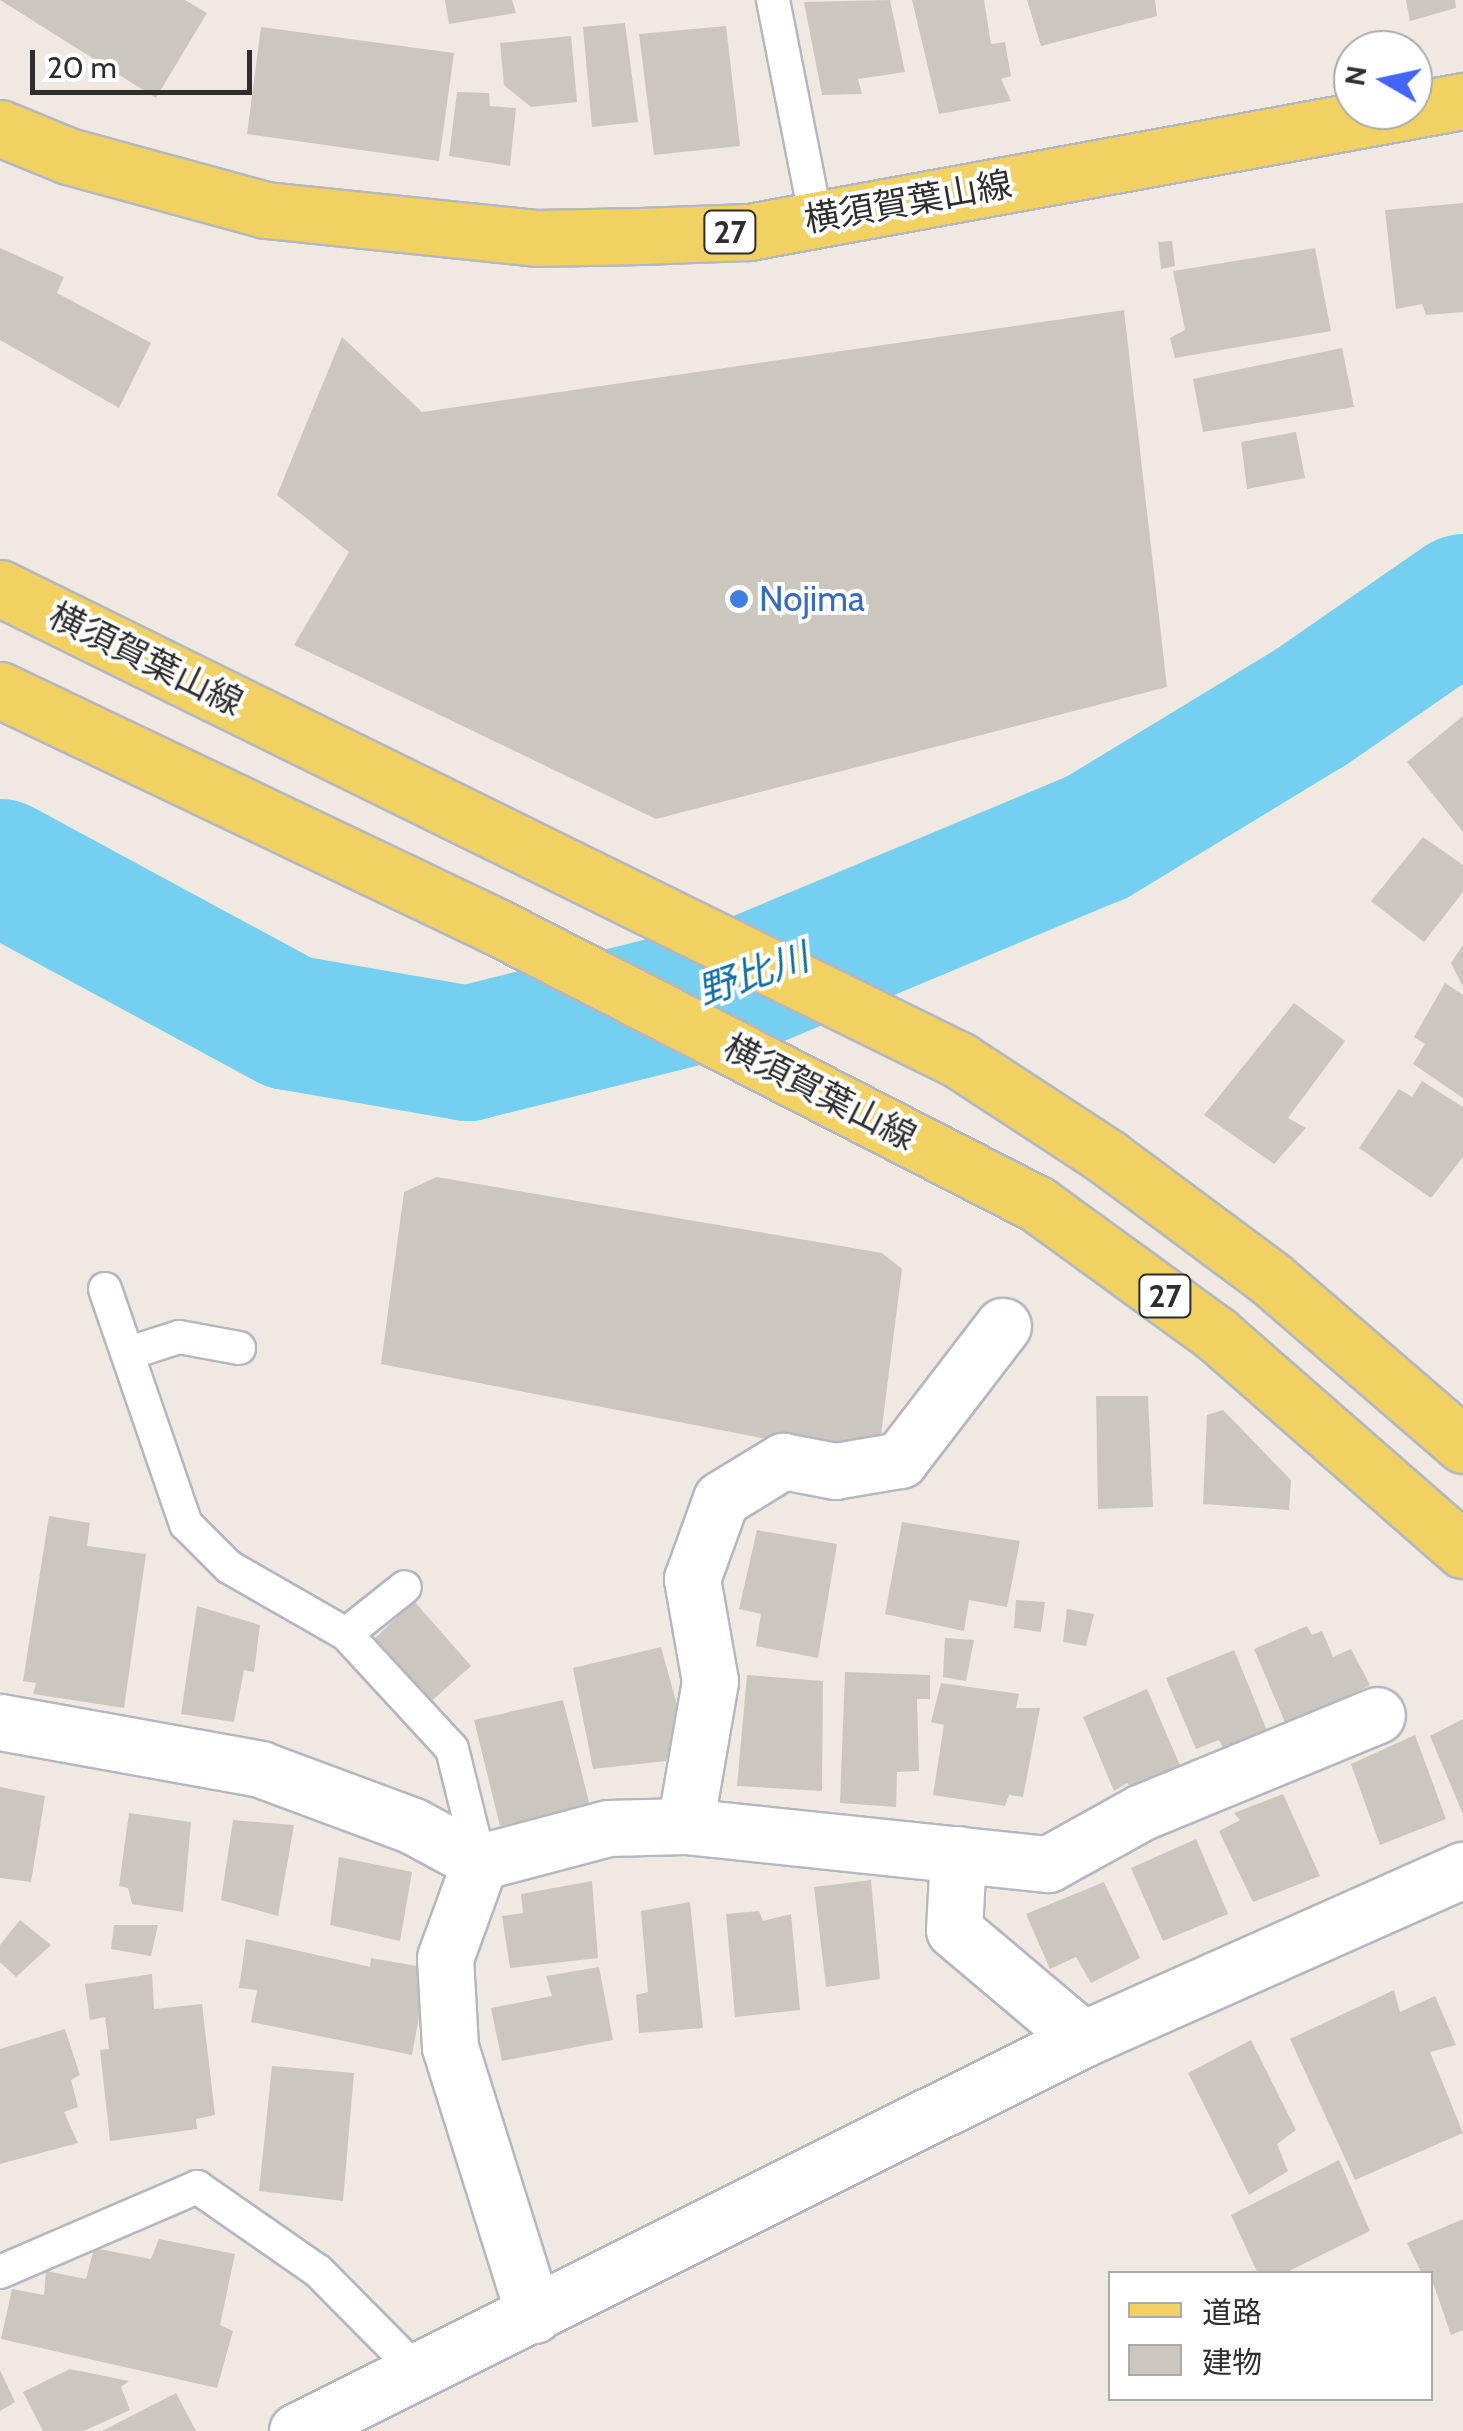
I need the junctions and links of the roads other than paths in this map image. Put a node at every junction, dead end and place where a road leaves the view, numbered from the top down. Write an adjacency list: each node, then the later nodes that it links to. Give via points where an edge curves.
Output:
1 (773, 0): 4 (lane)
2 (1463, 102): 4 (main road, 横須賀葉山線 / 27)
3 (0, 128): 4 (main road, 横須賀葉山線 / 27, via 68,156 250,206 391,227 606,237 748,232)
4 (816, 219)
5 (0, 588): 11 (main road, 横須賀葉山線 / 27, via 959,1060 1107,1156 1271,1280)
6 (0, 690): 12 (main road, 横須賀葉山線 / 27, via 496,927 1037,1204 1216,1334)
7 (105, 1288): 10 (lane)
8 (1002, 1326): 17 (street, via 900,1460 835,1471 782,1461 721,1498 692,1578 710,1681)
9 (239, 1348): 10 (lane, via 179,1338)
10 (129, 1353): 14 (lane, via 186,1524 229,1567)
11 (1463, 1445)
12 (1463, 1550)
13 (404, 1586): 14 (lane)
14 (346, 1634): 19 (lane, via 452,1749)
15 (1377, 1715): 18 (street, via 1142,1812 1048,1864)
16 (0, 1722): 19 (street, via 260,1769 413,1826)
17 (684, 1826): 18 (street); 19 (street, via 608,1828)
18 (958, 1854): 21 (street, via 954,1930)
19 (480, 1862): 23 (street, via 445,1958 450,2047)
20 (1463, 1870): 21 (street)
21 (1083, 2040): 23 (street)
22 (0, 2272): 24 (lane, via 196,2187 318,2271)
23 (534, 2316): 24 (street)
24 (418, 2372): 25 (street)
25 (372, 2413): 26 (street)
26 (297, 2431)

